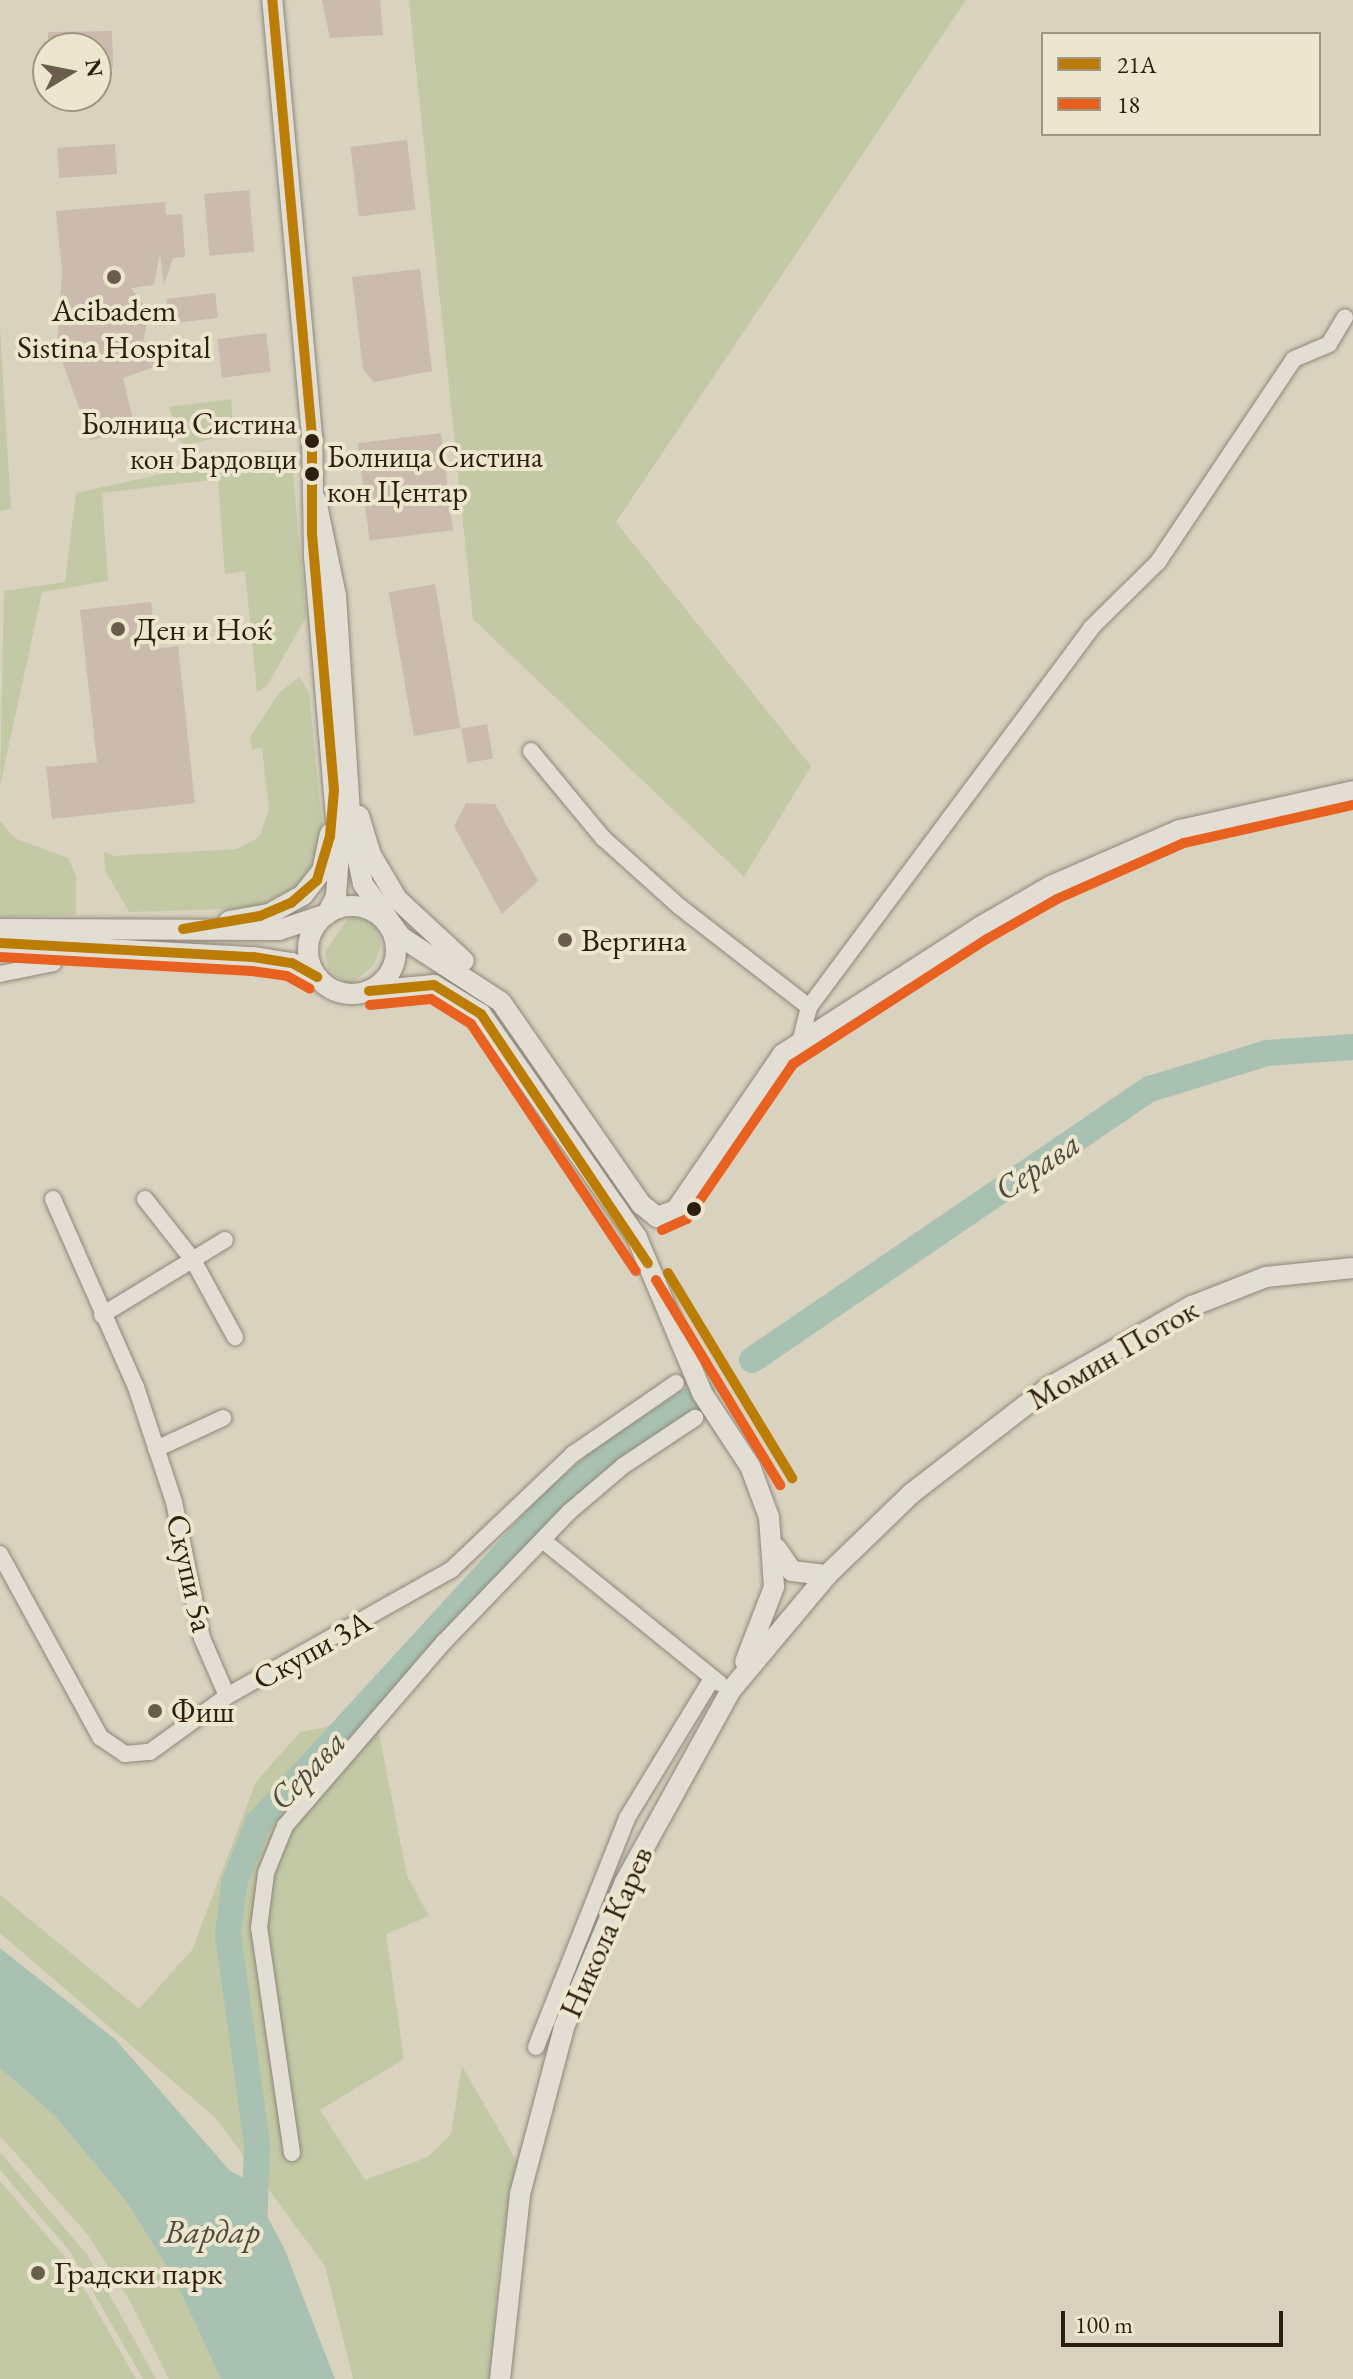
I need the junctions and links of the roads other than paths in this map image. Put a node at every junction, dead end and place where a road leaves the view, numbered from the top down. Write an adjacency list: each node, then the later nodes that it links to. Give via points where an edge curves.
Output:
1 (272, 0): 3 (street)
2 (1345, 317): 18 (street, via 1329,344 1294,359 1175,539 1091,628)
3 (316, 500): 4 (street, via 336,596); 6 (street, via 313,545)
4 (345, 746): 9 (street, via 357,868); 17 (street, via 365,838 387,884)
5 (531, 751): 18 (street, via 603,838)
6 (334, 790): 8 (street, via 340,876); 11 (street, via 325,861 303,895 269,914)
7 (1353, 791): 19 (street, via 1180,830 1051,886)
8 (327, 914): 9 (street, via 355,905); 11 (street, via 279,930); 15 (street, via 310,945)
9 (387, 924): 16 (street, via 392,962); 17 (street)
10 (0, 929): 11 (street)
11 (183, 929)
12 (0, 943): 13 (street)
13 (53, 943): 14 (street, via 53,963); 15 (street, via 272,959)
14 (0, 974)
15 (317, 977): 16 (street, via 340,994)
16 (369, 991): 32 (street, via 434,985 481,1014 648,1263 716,1417 753,1473)
17 (501, 1002): 19 (street, via 641,1204 657,1217 676,1210 754,1088)
18 (809, 1007): 19 (street)
19 (801, 1040)
20 (53, 1199): 25 (street, Скупи 5а)
21 (145, 1199): 23 (street)
22 (225, 1240): 23 (street)
23 (193, 1260): 25 (street); 26 (street)
24 (1353, 1268): 33 (street, Момин Поток, via 1266,1277 1165,1318 1048,1388 937,1472)
25 (102, 1315): 30 (street, Скупи 5а)
26 (235, 1337)
27 (676, 1383): 38 (street, Скупи 3А, via 573,1454 452,1569)
28 (223, 1418): 30 (street)
29 (695, 1418): 31 (street, via 597,1486)
30 (156, 1449): 38 (street, Скупи 5а, via 174,1502 202,1638)
31 (545, 1542): 36 (street); 40 (street, via 314,1786 273,1850 259,1928)
32 (775, 1544): 35 (street, via 787,1568); 37 (street, via 772,1596)
33 (856, 1547): 35 (street, Никола Карев)
34 (0, 1554): 38 (street, Скупи 3А, via 110,1746 125,1754 150,1752)
35 (827, 1575): 37 (street, Никола Карев)
36 (712, 1679): 37 (street); 39 (street, via 627,1818)
37 (731, 1690): 41 (street, Никола Карев, via 693,1749 625,1882 564,2027 520,2194)
38 (227, 1696)
39 (536, 2047)
40 (292, 2153)
41 (500, 2379)

